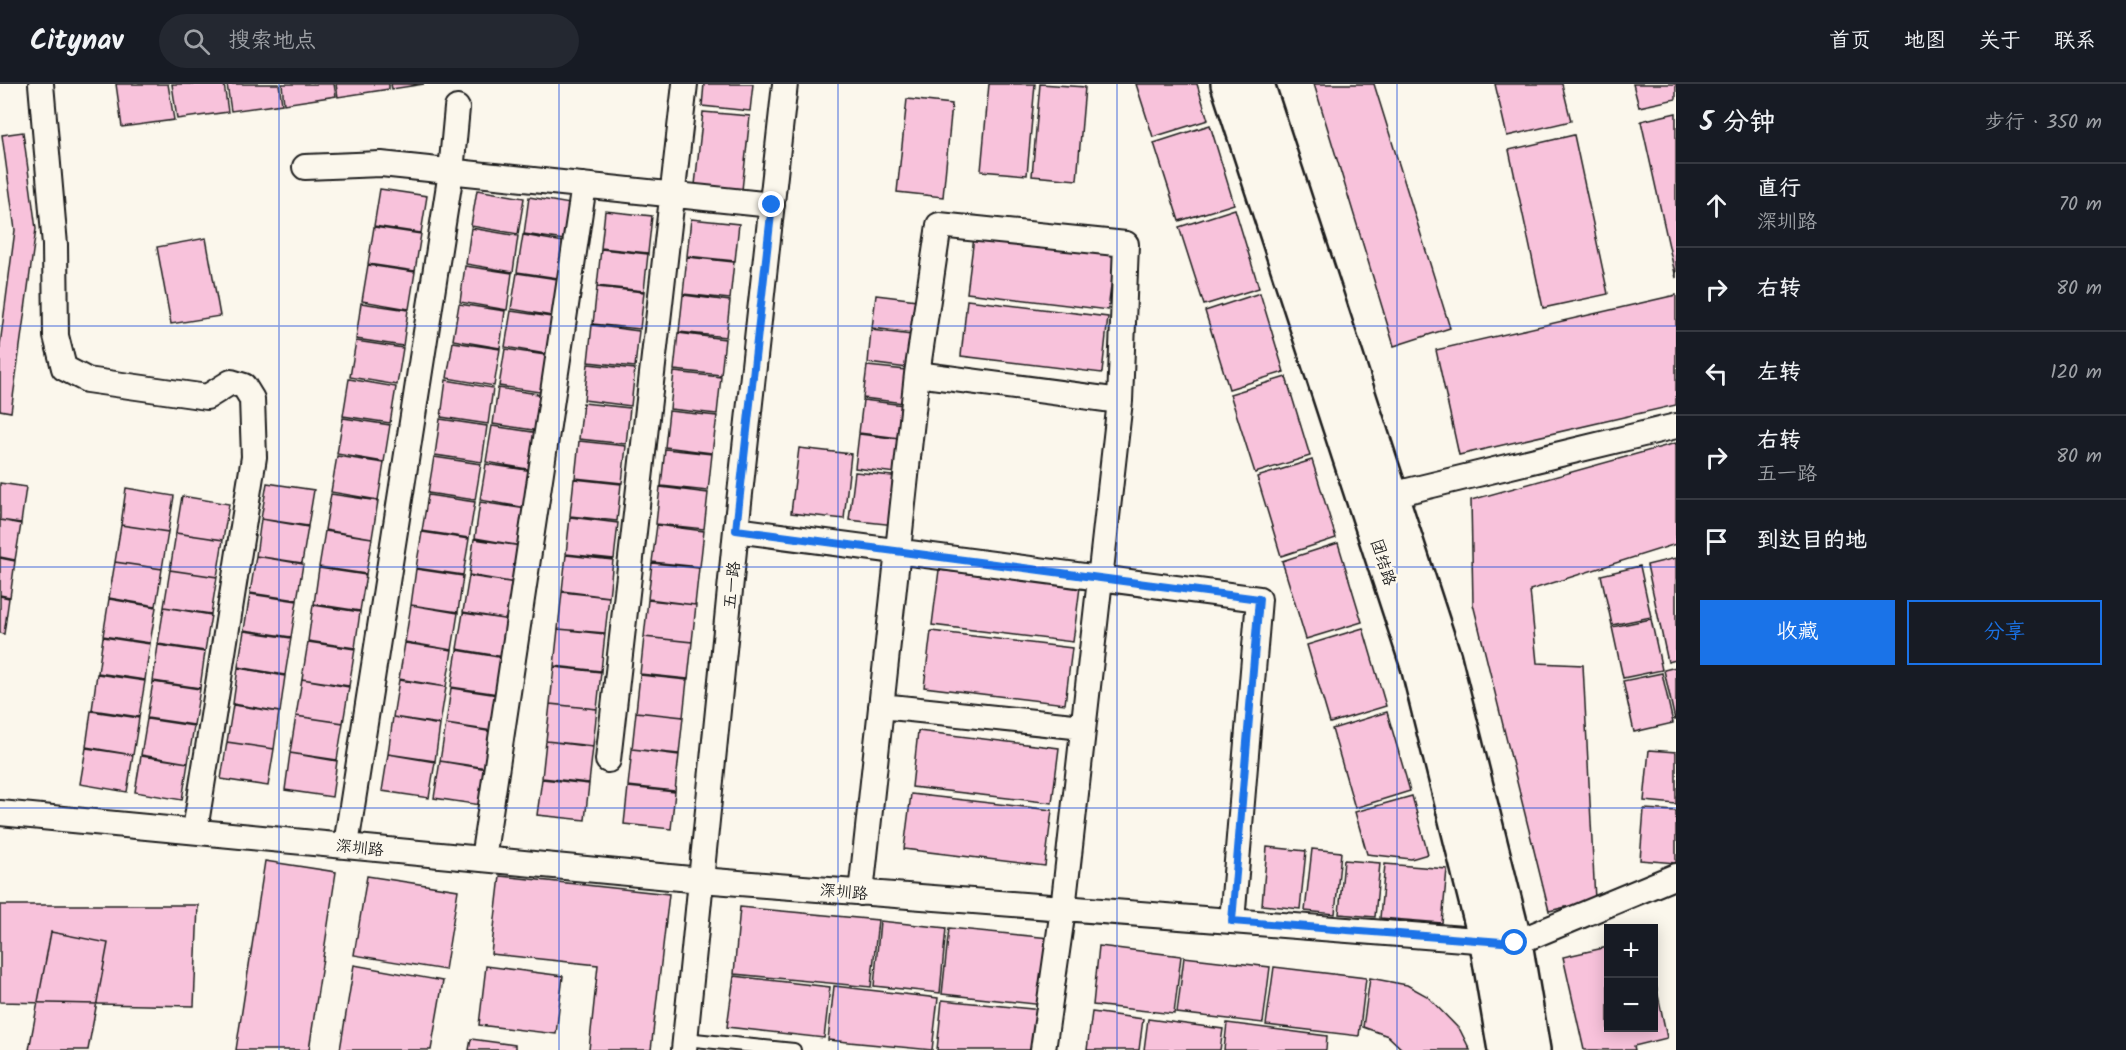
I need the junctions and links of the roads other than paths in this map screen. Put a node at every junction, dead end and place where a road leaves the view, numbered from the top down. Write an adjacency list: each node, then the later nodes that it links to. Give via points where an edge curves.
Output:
1 (41, 84): 23 (street, via 55,245 56,336 64,368 87,380 207,397 231,382 244,386 252,399 254,457)
2 (685, 84): 10 (street)
3 (785, 84): 11 (street, 五一路)
4 (1228, 84): 31 (main road, 团结路, via 1418,666)
5 (1257, 84): 15 (main road, 团结路)
6 (458, 108): 8 (street)
7 (305, 167): 8 (street, via 381,164)
8 (451, 172): 9 (street); 24 (street)
9 (584, 185): 10 (street); 25 (street)
10 (674, 195): 11 (street); 21 (street)
11 (772, 205): 16 (street, 五一路)
12 (917, 374): 13 (street); 13 (street, via 939,225 1126,244); 17 (street)
13 (1120, 401): 18 (street)
14 (1676, 426): 15 (street)
15 (1391, 495): 31 (main road, 团结路, via 1444,658)
16 (736, 530): 17 (street); 27 (street, 五一路)
17 (898, 550): 18 (street); 19 (street)
18 (1100, 579): 20 (street); 30 (street, via 1259,599)
19 (881, 706): 20 (street); 28 (street)
20 (1083, 727): 29 (street)
21 (608, 760)
22 (0, 813): 23 (street, 深圳路)
23 (195, 830): 24 (street, 深圳路)
24 (346, 845): 25 (street, 深圳路)
25 (483, 859): 27 (street, 深圳路)
26 (1676, 876): 31 (street, 深圳路)
27 (701, 880): 28 (street, 深圳路); 32 (street, 五一路)
28 (861, 893): 29 (street, 深圳路)
29 (1064, 909): 30 (street, 深圳路); 34 (street)
30 (1232, 921): 31 (street, 深圳路)
31 (1500, 942): 35 (main road, 团结路); 36 (main road, 团结路)
32 (684, 1044): 33 (lane)
33 (794, 1050)
34 (1042, 1050)
35 (1505, 1050)
36 (1533, 1050)

